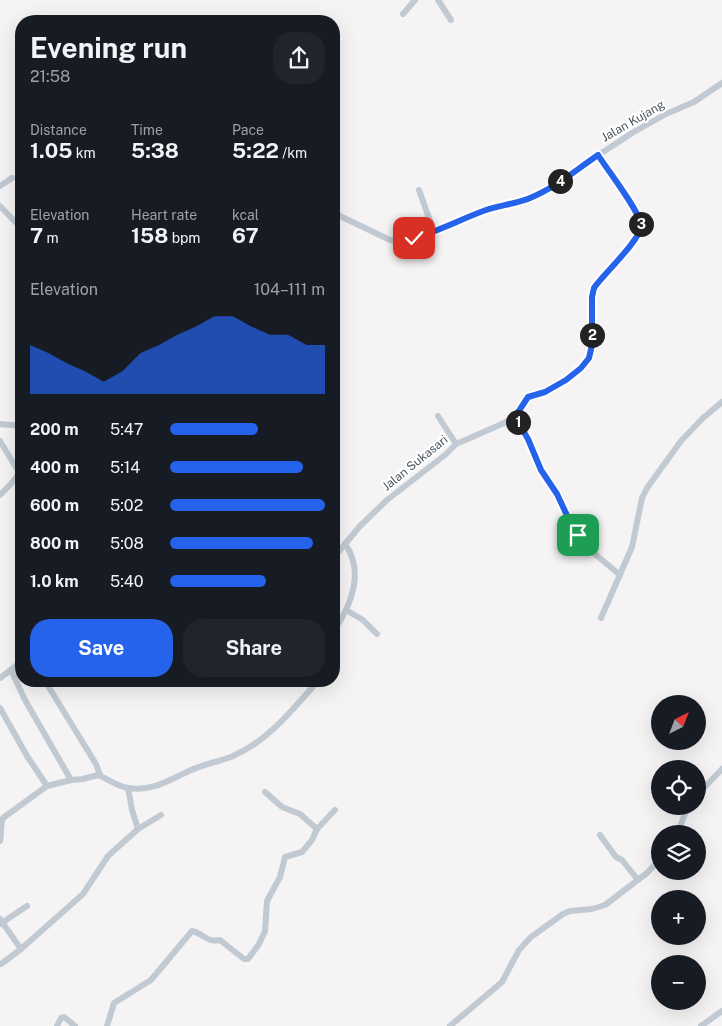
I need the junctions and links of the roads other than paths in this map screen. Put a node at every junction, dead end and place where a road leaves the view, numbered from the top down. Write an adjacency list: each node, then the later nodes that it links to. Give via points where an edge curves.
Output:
1 (415, 0): 3 (street)
2 (438, 0): 4 (street)
3 (403, 14)
4 (451, 20)
5 (722, 83): 6 (street, Jalan Kujang)
6 (598, 155): 13 (street, Jalan Kujang, via 532,198 487,209); 16 (street, Jalan Sukasari, via 630,201 642,226 636,238 594,288 589,358 566,380 528,397)
7 (12, 178): 8 (street)
8 (0, 186)
9 (419, 190): 13 (street)
10 (0, 206): 12 (street)
11 (340, 216): 13 (street, Jalan Kujang, via 390,240 403,241)
12 (15, 222)
13 (434, 232)
14 (722, 402): 26 (street, via 681,441 647,488 633,543)
15 (438, 416): 20 (street)
16 (515, 417): 20 (street, Jalan Sukasari); 26 (street, via 572,526 596,555)
17 (0, 424): 18 (street)
18 (15, 425)
19 (0, 441): 21 (street)
20 (456, 444): 24 (street, Jalan Sukasari, via 387,500)
21 (15, 464)
22 (15, 478): 23 (street)
23 (0, 494)
24 (345, 544): 25 (street, Jalan Sukasari); 27 (street, via 352,557 354,574 354,590)
25 (340, 550)
26 (620, 575): 28 (street)
27 (346, 610): 29 (street); 30 (street, via 363,620)
28 (601, 618)
29 (340, 620)
30 (376, 634)
31 (15, 667): 32 (street)
32 (11, 670): 33 (street); 34 (street)
33 (0, 678)
34 (15, 679)
35 (19, 687): 41 (street)
36 (49, 687): 40 (street)
37 (313, 687): 44 (street, via 286,718 240,752 160,785)
38 (0, 708): 42 (street)
39 (722, 769): 43 (street)
40 (100, 775): 41 (street); 44 (street, via 115,785)
41 (71, 780): 42 (street)
42 (47, 786): 51 (street, via 3,818)
43 (706, 786)
44 (128, 788): 49 (street)
45 (265, 792): 48 (street, via 282,807 300,814)
46 (335, 810): 48 (street)
47 (161, 815): 49 (street)
48 (317, 828): 61 (street, via 314,838 302,852 284,859 280,877 267,901 265,931 248,959 220,940 211,941 192,931 151,980 114,1003)
49 (138, 829): 56 (street, via 104,861 83,894)
50 (600, 834): 53 (street)
51 (0, 841)
52 (651, 868): 53 (street)
53 (638, 880): 62 (street, via 605,905 563,914 531,937 519,950 502,982)
54 (27, 906): 55 (street)
55 (1, 922): 56 (street)
56 (21, 949): 57 (street)
57 (1, 964)
58 (722, 1011): 63 (street)
59 (57, 1026): 60 (street, via 64,1017)
60 (75, 1026)
61 (107, 1026)
62 (450, 1026)
63 (701, 1026)

